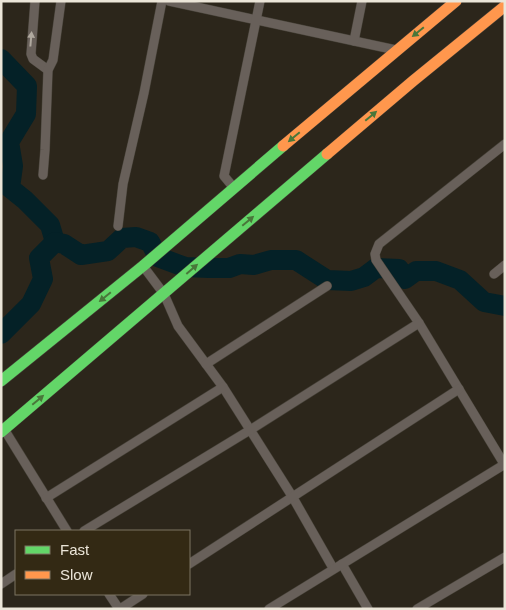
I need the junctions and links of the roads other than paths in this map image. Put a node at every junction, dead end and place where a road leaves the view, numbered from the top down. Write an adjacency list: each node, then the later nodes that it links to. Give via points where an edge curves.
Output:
1 (35, 1): 12 (street, one-way to 1, via 31,54)
2 (61, 1): 12 (street, via 53,60)
3 (162, 1): 16 (street, via 123,184)
4 (168, 1): 9 (street)
5 (260, 1): 9 (street)
6 (362, 1): 10 (street)
7 (456, 1): 11 (main road, one-way to 11)
8 (505, 6): 21 (main road, one-way to 8)
9 (256, 21): 10 (street); 15 (street, via 224,176)
10 (354, 40): 11 (street)
11 (396, 50): 15 (main road, one-way to 15)
12 (48, 70): 14 (street)
13 (505, 144): 22 (street, via 379,244 376,260)
14 (43, 175)
15 (234, 188): 18 (main road)
16 (118, 226)
17 (505, 265): 19 (street)
18 (143, 266): 21 (street); 24 (main road, one-way to 24)
19 (494, 274)
20 (327, 286): 23 (street)
21 (164, 294): 23 (street, via 178,326); 28 (main road, one-way to 21)
22 (419, 323): 26 (street); 27 (street)
23 (206, 364): 25 (street)
24 (1, 381)
25 (223, 386): 27 (street); 31 (street)
26 (459, 389): 29 (street); 30 (street)
27 (250, 430): 30 (street); 33 (street)
28 (3, 431): 31 (street)
29 (504, 464): 36 (street)
30 (292, 496): 35 (street); 36 (street)
31 (46, 498): 32 (street)
32 (66, 530)
33 (86, 530)
34 (505, 557): 44 (street)
35 (190, 563)
36 (338, 566): 42 (street); 43 (street)
37 (15, 575): 38 (street)
38 (1, 584)
39 (110, 595): 41 (street)
40 (141, 595): 41 (street)
41 (119, 609)
42 (269, 609)
43 (368, 609)
44 (417, 609)

